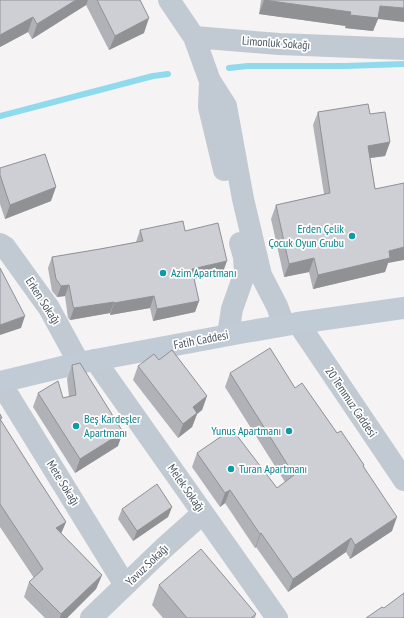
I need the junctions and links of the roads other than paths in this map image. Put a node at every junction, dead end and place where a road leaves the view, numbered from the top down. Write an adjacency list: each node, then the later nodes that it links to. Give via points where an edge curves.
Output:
1 (169, 0): 2 (street)
2 (194, 37): 3 (street, Limonluk Sokağı, via 279,44); 4 (street)
3 (404, 49)
4 (210, 81): 7 (street, 20 Temmuz Caddesi, via 226,106 243,199 261,275 277,306); 8 (street, via 209,107 244,257 245,272 232,310)
5 (0, 244): 9 (street, Erken Sokağı, via 5,247)
6 (404, 308): 7 (main road, Fatih Caddesi)
7 (291, 324): 8 (main road, Fatih Caddesi); 11 (street, 20 Temmuz Caddesi)
8 (228, 335): 9 (main road, Fatih Caddesi)
9 (87, 361): 10 (main road, Fatih Caddesi); 12 (street, Melek Sokağı)
10 (0, 382): 13 (street, Mete Sokağı)
11 (404, 480)
12 (203, 512): 13 (street, Yavuz Sokağı); 15 (street, Melek Sokağı)
13 (126, 585): 14 (street, Yavuz Sokağı)
14 (91, 618)
15 (277, 618)

